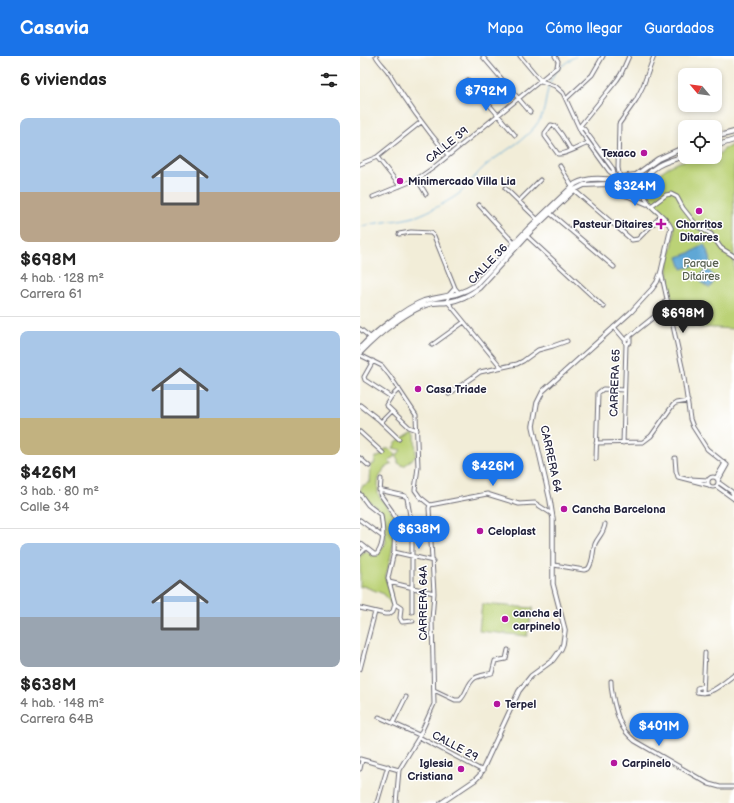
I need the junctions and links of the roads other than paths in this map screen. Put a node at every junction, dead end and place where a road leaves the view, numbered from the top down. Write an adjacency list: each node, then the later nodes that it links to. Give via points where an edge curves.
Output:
1 (376, 56): 14 (street)
2 (520, 56): 9 (street)
3 (555, 56): 9 (street, CALLE 39, via 558,61 556,67)
4 (603, 56): 11 (street, via 592,75)
5 (629, 56): 15 (street, via 617,80)
6 (654, 56): 33 (street, via 636,100 619,124)
7 (482, 57): 10 (street)
8 (468, 80): 13 (street)
9 (541, 81): 10 (street, CALLE 39); 11 (street, via 555,86)
10 (519, 98): 12 (street); 13 (street, CALLE 39)
11 (566, 99): 15 (street)
12 (530, 112)
13 (499, 115): 17 (street); 24 (street, CALLE 39)
14 (421, 122): 24 (street); 25 (street)
15 (580, 126): 20 (street); 29 (street, via 613,169)
16 (734, 132): 18 (main road)
17 (515, 135)
18 (722, 136)
19 (734, 140): 21 (main road)
20 (588, 142): 22 (street); 29 (street)
21 (722, 144)
22 (571, 150): 22 (street, via 555,126 551,125 545,136 556,153 560,155)
23 (678, 150): 30 (main road, via 658,159)
24 (448, 155): 31 (street, CALLE 39)
25 (377, 156): 27 (street); 34 (street)
26 (678, 158): 35 (main road, via 655,166 648,173)
27 (360, 164)
28 (560, 166): 37 (street)
29 (614, 174): 33 (street)
30 (636, 175): 33 (main road); 35 (main road)
31 (417, 179): 34 (street, CALLE 39); 39 (street)
32 (540, 180): 42 (street)
33 (619, 180): 37 (main road, CALLE 36, via 585,180); 38 (main road, via 616,185)
34 (400, 186): 40 (street, CALLE 39)
35 (643, 186): 41 (main road, via 634,196); 44 (street, CARRERA 64, via 645,198)
36 (505, 188): 42 (street)
37 (573, 188): 38 (main road, CALLE 36, via 607,184); 45 (main road, CALLE 36); 46 (street, via 632,240 638,239); 47 (main road, CALLE 36)
38 (619, 192): 41 (main road)
39 (426, 194)
40 (373, 196)
41 (628, 196): 44 (street, CARRERA 64)
42 (519, 201): 47 (street)
43 (479, 205): 50 (street)
44 (650, 205): 46 (street, CARRERA 64); 51 (street, via 666,195 674,195 698,227 711,234 721,248)
45 (550, 213): 49 (main road, CALLE 36); 52 (street)
46 (661, 216): 53 (street, CARRERA 64, via 671,228)
47 (538, 219): 50 (main road, CALLE 36)
48 (398, 234): 54 (street, via 431,233)
49 (527, 236): 58 (main road, CALLE 36, via 479,288 464,297); 59 (street)
50 (514, 243): 55 (main road, CALLE 36, via 478,283 469,290)
51 (734, 256)
52 (614, 267)
53 (661, 272): 57 (street); 61 (street, CARRERA 64, via 652,289)
54 (455, 288): 55 (street); 56 (street)
55 (459, 293): 56 (main road, CALLE 36)
56 (448, 296): 58 (street); 63 (main road, CALLE 36, via 423,302)
57 (668, 299): 64 (street, via 655,316); 77 (street)
58 (448, 302): 60 (street); 70 (main road, CALLE 36, via 433,303 407,315 372,340)
59 (604, 307)
60 (464, 322): 67 (street); 72 (street)
61 (614, 327): 65 (street, CARRERA 65); 107 (street, CARRERA 64, via 550,384 536,403 534,426)
62 (360, 329): 63 (street)
63 (370, 337): 69 (main road, CALLE 36)
64 (630, 337): 65 (street); 68 (street, via 630,342)
65 (625, 340): 68 (street, CARRERA 65)
66 (567, 341): 72 (street, via 538,350 517,364)
67 (432, 345)
68 (626, 345): 74 (street, CARRERA 65)
69 (360, 348)
70 (360, 354): 71 (street)
71 (373, 361): 73 (street, via 382,366); 76 (street, via 364,376 365,380)
72 (501, 367): 75 (street, via 475,374)
73 (399, 388): 76 (street); 81 (street, via 416,415)
74 (624, 390): 84 (street, via 603,389 598,393); 85 (street, CARRERA 65)
75 (449, 394)
76 (391, 397): 79 (street, via 386,405)
77 (688, 401): 85 (street, via 673,405 647,440); 90 (street, via 690,419 702,442)
78 (360, 405): 80 (street)
79 (392, 411): 80 (street); 81 (street, via 409,427)
80 (381, 422): 83 (street)
81 (417, 430): 106 (street, via 418,467 415,490)
82 (360, 432): 86 (street)
83 (399, 438)
84 (596, 443): 85 (street); 89 (street)
85 (623, 443)
86 (383, 453)
87 (360, 458): 91 (street)
88 (675, 458): 94 (street, via 678,476)
89 (596, 459)
90 (726, 464): 92 (street); 97 (street)
91 (369, 466)
92 (716, 478): 96 (street); 97 (street)
93 (381, 479): 101 (street)
94 (684, 479): 95 (street); 98 (street)
95 (704, 479): 96 (street); 98 (street)
96 (708, 480): 99 (street)
97 (719, 483): 100 (street); 104 (street, via 732,492)
98 (703, 484): 99 (street)
99 (709, 485): 100 (street)
100 (717, 487): 104 (street)
101 (379, 490): 113 (street, via 395,517); 115 (street, via 407,498 412,527)
102 (360, 494): 103 (street)
103 (363, 498): 105 (street); 110 (street, via 381,515)
104 (734, 499)
105 (360, 502)
106 (430, 505): 107 (street, via 487,494 519,504 535,503); 116 (street, CARRERA 64A)
107 (552, 514): 117 (street, CARRERA 64)
108 (360, 520): 110 (street)
109 (605, 524): 117 (street, via 596,542 593,562 588,569)
110 (383, 537): 112 (street, via 377,554)
111 (360, 543): 112 (street)
112 (366, 548): 114 (street)
113 (394, 552): 115 (street); 118 (street)
114 (360, 554)
115 (412, 557): 116 (street); 119 (street)
116 (433, 561): 120 (street, CARRERA 64A)
117 (554, 565): 144 (street, CARRERA 64, via 554,590 565,630 561,650 521,687)
118 (389, 582): 119 (street); 121 (street)
119 (411, 588): 120 (street); 124 (street)
120 (434, 593): 134 (street, CARRERA 64A)
121 (395, 604): 123 (street, via 389,614); 125 (street, via 401,608 402,622)
122 (360, 608): 123 (street)
123 (375, 612): 128 (street)
124 (412, 612)
125 (413, 621)
126 (508, 650): 134 (street, via 506,659 495,661 492,673 472,681 460,700)
127 (360, 652): 128 (street)
128 (364, 653): 130 (street)
129 (706, 653): 133 (street)
130 (360, 668)
131 (734, 675): 135 (street)
132 (611, 681): 145 (street, via 611,690 621,724 631,738 709,784 724,788)
133 (703, 686): 135 (street); 135 (street, via 697,689)
134 (434, 690): 139 (street, CARRERA 64A, via 433,708)
135 (703, 693)
136 (406, 697): 138 (street)
137 (379, 717): 138 (street, CALLE 29)
138 (393, 723): 139 (street, CALLE 29)
139 (419, 736): 143 (street, CARRERA 64A); 144 (street, CALLE 29)
140 (361, 760): 141 (street); 142 (street)
141 (388, 766): 143 (street); 146 (street)
142 (360, 769)
143 (399, 770): 147 (street, CARRERA 64A)
144 (483, 771): 148 (street, CARRERA 64, via 475,780)
145 (734, 787)
146 (378, 803)
147 (396, 803)
148 (441, 803)

